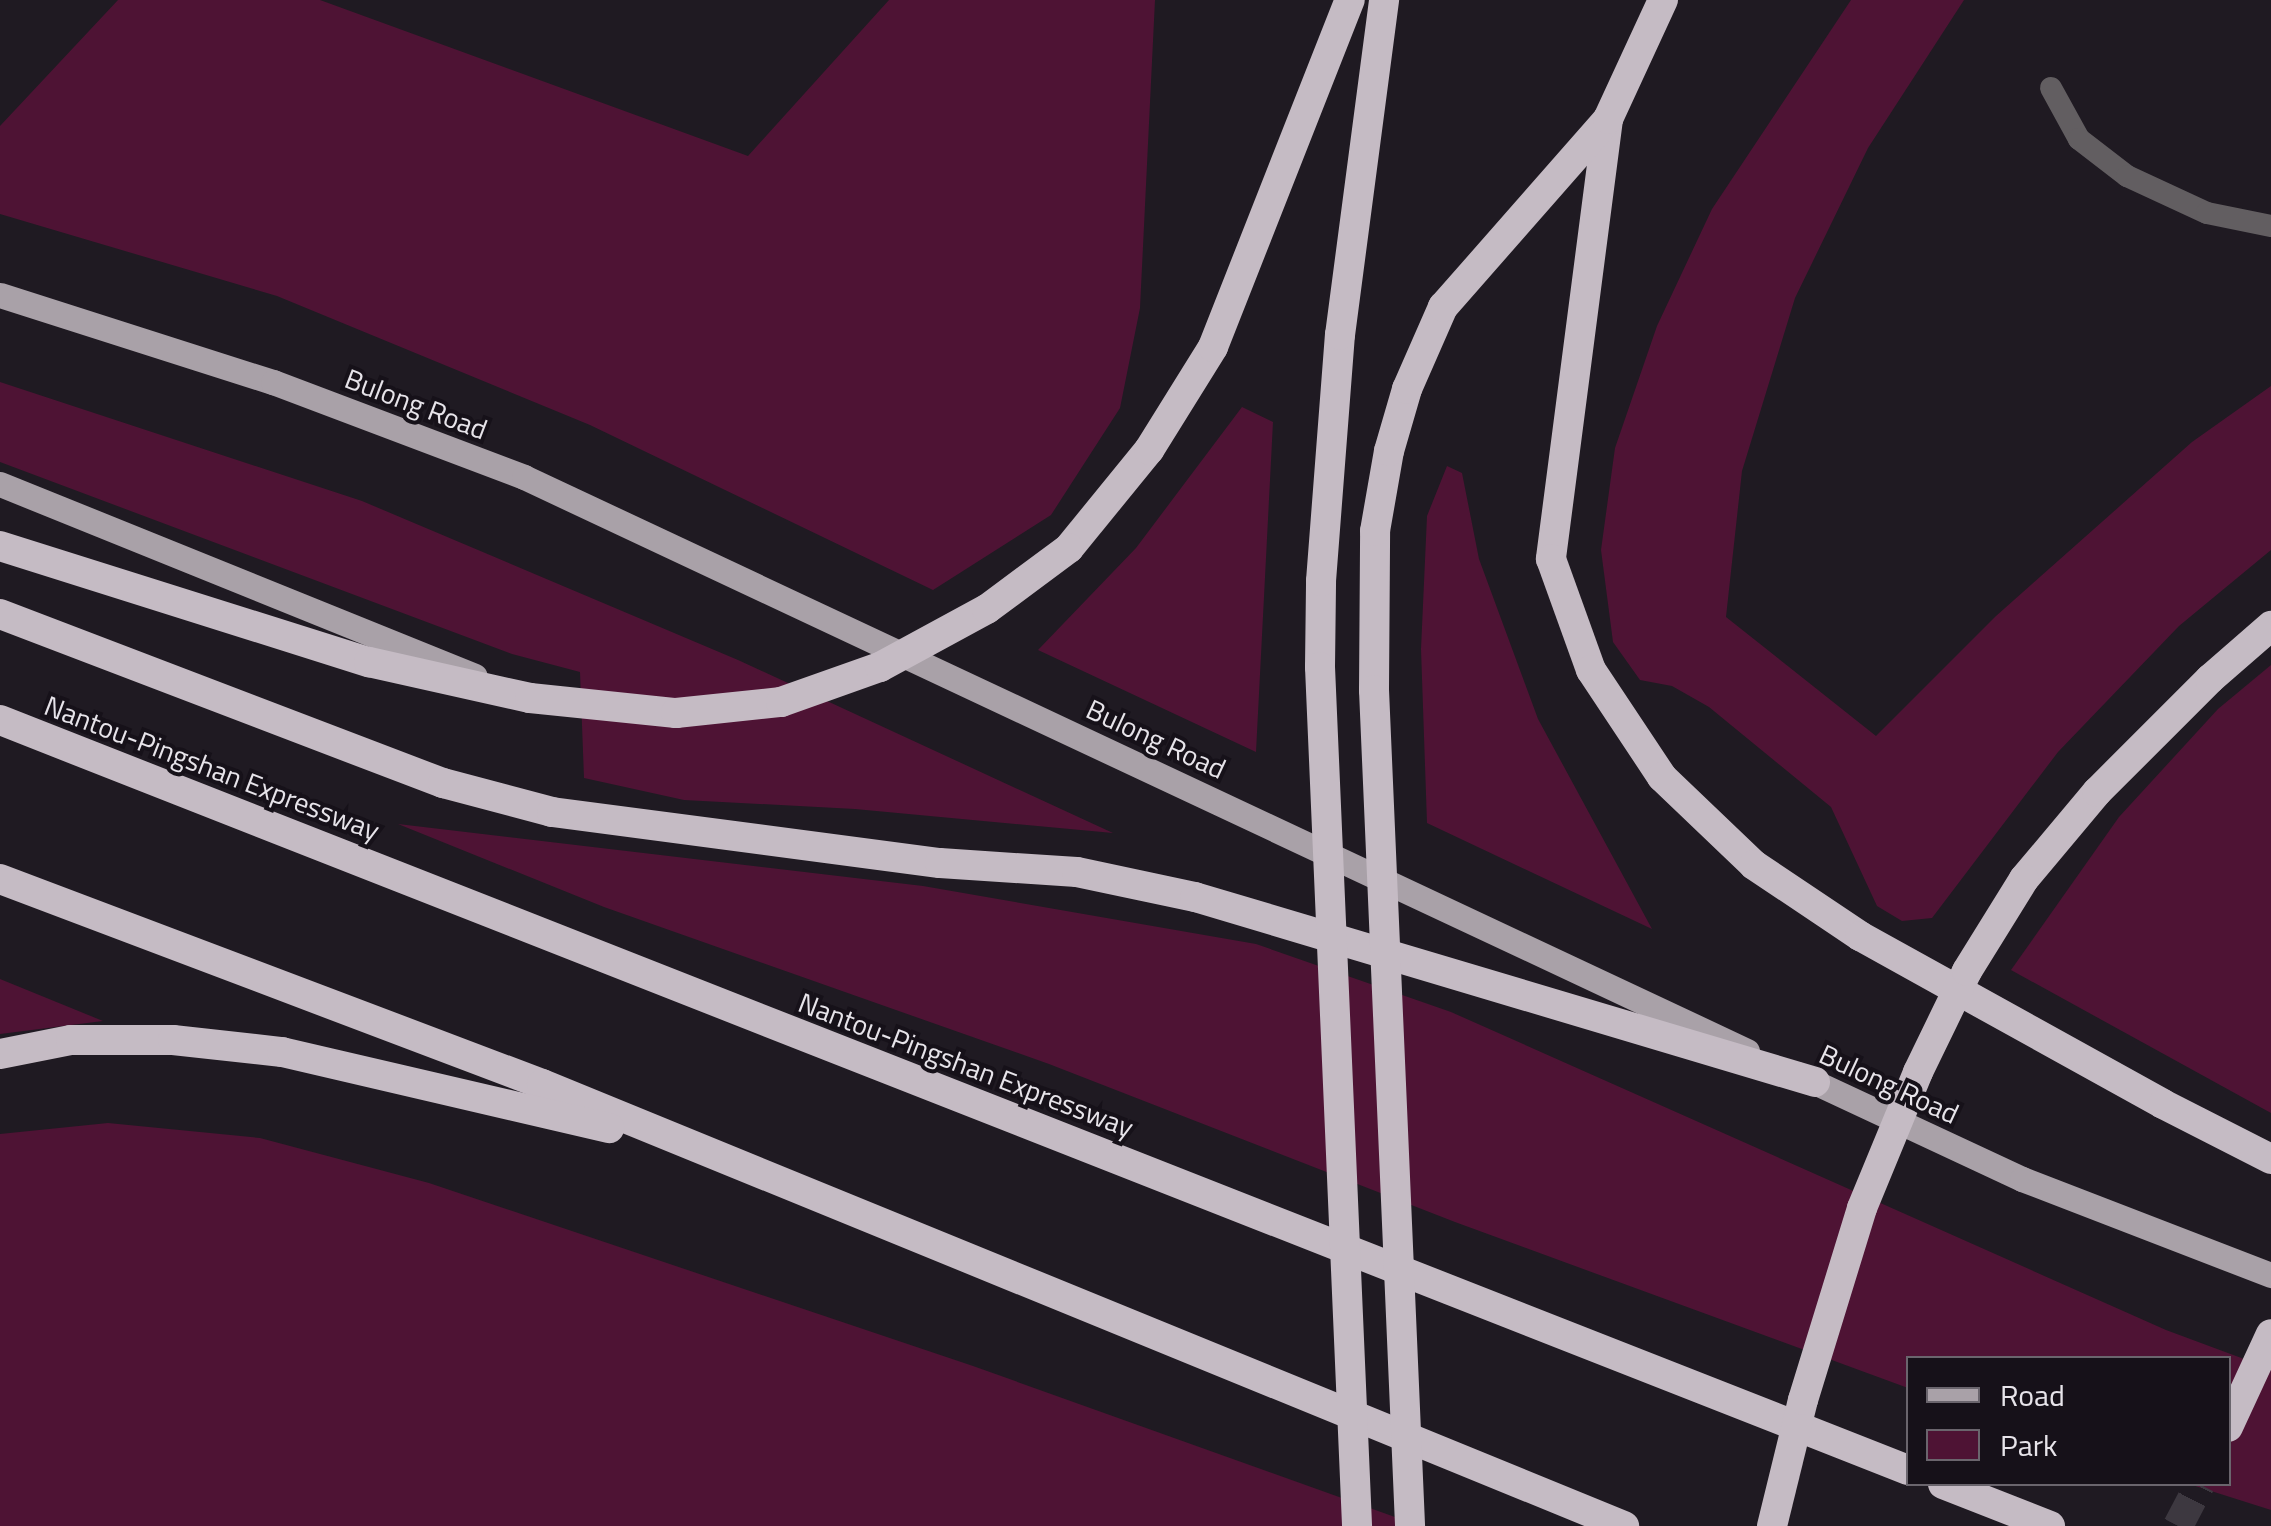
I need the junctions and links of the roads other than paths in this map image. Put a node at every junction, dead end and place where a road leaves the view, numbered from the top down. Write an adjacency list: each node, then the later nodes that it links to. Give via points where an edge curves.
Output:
1 (1350, 0): 12 (highway, bridge, via 1213,347 1149,450 1069,548 987,608 880,667 782,702 676,713)
2 (1384, 0): 24 (highway, bridge, via 1340,335 1321,581)
3 (1663, 0): 5 (highway)
4 (2050, 88): 6 (lane, via 2079,139 2127,176 2207,213)
5 (1608, 119): 17 (highway, via 1551,558 1591,670 1662,777 1754,864 1860,936); 25 (highway, bridge, via 1443,307 1407,389 1376,530 1374,690)
6 (2271, 226)
7 (0, 295): 16 (main road, Bulong Road, via 272,382 524,477)
8 (0, 484): 12 (main road)
9 (0, 546): 12 (highway, via 370,662)
10 (0, 614): 16 (highway, via 443,783 552,812 904,859 1077,872 1195,897)
11 (2271, 626): 27 (highway, bridge, via 2097,792 2024,879 1967,971 1862,1208)
12 (530, 698)
13 (0, 720): 22 (highway, Nantou-Pingshan Expressway)
14 (0, 879): 18 (highway)
15 (0, 1054): 18 (highway, via 71,1040 174,1040 282,1052 635,1135)
16 (1815, 1082): 19 (main road, Bulong Road, via 2022,1179)
17 (2271, 1159)
18 (797, 1188): 26 (highway)
19 (2271, 1275)
20 (2271, 1334): 21 (highway)
21 (2231, 1420)
22 (1906, 1469)
23 (1947, 1486): 28 (highway)
24 (1357, 1526)
25 (1410, 1526)
26 (1624, 1526)
27 (1772, 1526)
28 (2050, 1526)

